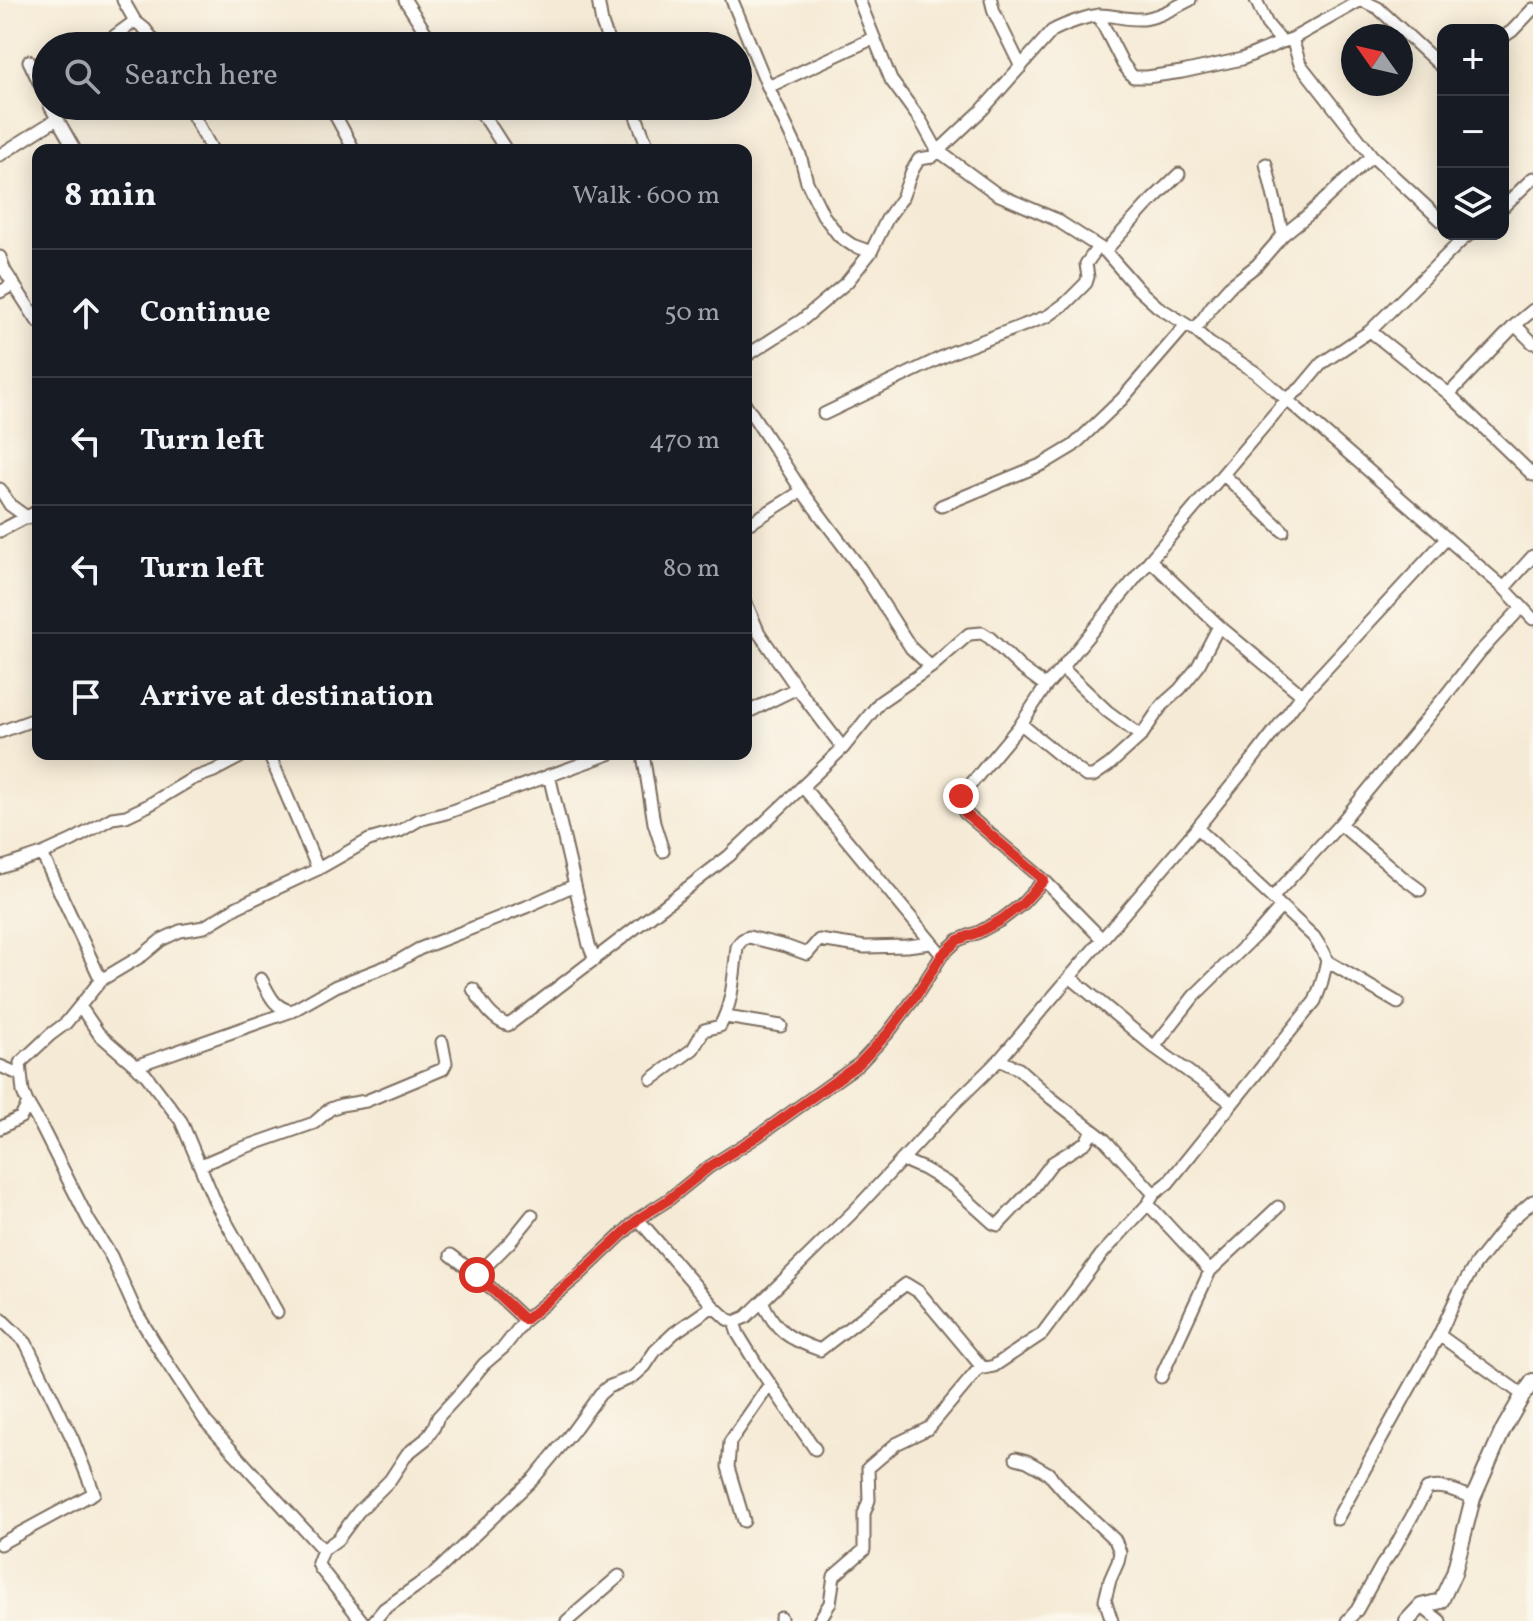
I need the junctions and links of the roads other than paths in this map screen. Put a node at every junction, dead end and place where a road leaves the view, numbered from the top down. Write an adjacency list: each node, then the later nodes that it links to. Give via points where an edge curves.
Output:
1 (123, 0): 12 (street)
2 (405, 0): 15 (street)
3 (598, 0): 16 (street)
4 (732, 0): 17 (street)
5 (859, 0): 19 (street)
6 (991, 0): 25 (street)
7 (1190, 0): 11 (street, via 1147,18)
8 (1256, 0): 20 (street, via 1267,24)
9 (1361, 0): 20 (street); 23 (street, via 1378,8)
10 (1533, 9): 18 (street)
11 (1098, 15): 20 (street, via 1133,77 1242,59); 25 (street, via 1052,31)
12 (135, 21): 13 (street); 14 (street)
13 (120, 32)
14 (147, 32)
15 (425, 32)
16 (605, 32)
17 (745, 32)
18 (1509, 33)
19 (874, 38): 26 (street); 38 (street, via 891,80)
20 (1287, 40): 40 (street)
21 (752, 48): 26 (street)
22 (29, 61): 24 (street)
23 (1437, 62)
24 (32, 67)
25 (1021, 67): 38 (street)
26 (768, 87): 49 (street, via 823,215 839,236)
27 (55, 120): 39 (street)
28 (58, 120): 33 (street)
29 (196, 120): 34 (street)
30 (338, 120): 35 (street)
31 (486, 120): 36 (street)
32 (637, 120): 37 (street)
33 (72, 144)
34 (209, 144)
35 (351, 144)
36 (502, 144)
37 (647, 144)
38 (937, 150): 48 (street, via 997,194 1055,219); 49 (street, via 932,157 919,159)
39 (0, 155)
40 (1372, 156): 45 (street); 46 (street)
41 (1266, 164): 46 (street)
42 (1179, 174): 48 (street)
43 (1533, 178): 44 (street)
44 (1509, 201)
45 (1437, 216)
46 (1283, 235): 56 (street)
47 (1458, 240): 57 (street)
48 (1102, 249): 56 (street, via 1158,307); 63 (street, via 1086,264 1086,283 1048,316 953,352)
49 (871, 252): 59 (street, via 847,282 802,320)
50 (0, 257): 51 (street)
51 (14, 284): 52 (street); 54 (street)
52 (0, 292)
53 (1533, 310): 55 (street)
54 (32, 312)
55 (1515, 325): 58 (street); 60 (street)
56 (1191, 327): 61 (street); 68 (street, via 1073,446)
57 (1370, 331): 60 (street); 61 (street, via 1322,363)
58 (1533, 343)
59 (752, 352)
60 (1449, 394): 65 (street)
61 (1287, 399): 64 (street); 74 (street)
62 (752, 414): 67 (street)
63 (824, 414)
64 (1224, 475): 73 (street); 76 (street)
65 (1533, 475)
66 (0, 489): 69 (street, via 10,505)
67 (802, 491): 71 (street); 82 (street, via 911,648)
68 (941, 506)
69 (32, 515)
70 (32, 515): 72 (street)
71 (752, 522)
72 (0, 531)
73 (1283, 531)
74 (1446, 539): 77 (street); 86 (street)
75 (1533, 556): 77 (street)
76 (1150, 560): 81 (street); 83 (street)
77 (1504, 588): 78 (street)
78 (1522, 607): 80 (street); 99 (street)
79 (752, 617): 85 (street)
80 (1533, 619)
81 (1219, 626): 86 (street); 91 (street, via 1197,668)
82 (931, 667): 84 (street, via 969,634 982,633); 92 (street, via 880,702)
83 (1062, 668): 84 (street); 91 (street)
84 (1046, 686): 89 (street)
85 (797, 688): 87 (street); 92 (street)
86 (1302, 695): 100 (street)
87 (752, 710)
88 (32, 720): 90 (street)
89 (1021, 724): 91 (street, via 1090,776); 105 (street, via 960,802 965,813)
90 (0, 732)
91 (1141, 736)
92 (843, 748): 98 (street)
93 (235, 760): 102 (street)
94 (272, 760): 104 (street)
95 (592, 760): 97 (street)
96 (644, 760): 101 (street)
97 (549, 775): 104 (street, via 369,840); 106 (street)
98 (803, 787): 112 (street); 114 (street, via 729,856)
99 (1340, 824): 107 (street); 108 (street)
100 (1197, 828): 108 (street); 110 (street)
101 (663, 851)
102 (42, 854): 103 (street); 118 (street)
103 (0, 868)
104 (318, 869): 118 (street, via 204,927 161,940)
105 (1044, 880): 109 (street); 113 (street, via 1001,920 958,940)
106 (575, 885): 114 (street); 122 (street, via 419,949)
107 (1420, 890)
108 (1277, 902): 115 (street, via 1314,937); 126 (street, via 1260,931 1194,996)
109 (1086, 922): 110 (street); 111 (street)
110 (1111, 928): 111 (street)
111 (1102, 939): 116 (street)
112 (931, 943): 113 (street); 123 (street, via 865,947 819,940 807,954 744,938 737,947)
113 (942, 955): 142 (street, via 888,1033 859,1064)
114 (595, 960): 119 (street, via 508,1025 490,1013)
115 (1327, 961): 120 (street); 132 (street, via 1315,1001)
116 (1070, 977): 126 (street); 127 (street)
117 (261, 979): 122 (street, via 276,1005)
118 (101, 980): 121 (street)
119 (473, 989)
120 (1398, 1003)
121 (80, 1006): 130 (street, via 20,1063); 137 (street, via 99,1034 164,1097)
122 (292, 1011): 128 (street)
123 (726, 1017): 124 (street); 131 (street, via 720,1026 704,1030 693,1049)
124 (781, 1026)
125 (442, 1042): 137 (street, via 443,1069 366,1101 330,1109 314,1123)
126 (1154, 1047): 132 (street)
127 (999, 1060): 135 (street, via 1019,1069); 136 (street)
128 (141, 1064)
129 (0, 1066): 130 (street)
130 (21, 1075): 133 (street)
131 (652, 1079)
132 (1232, 1103): 138 (street)
133 (28, 1104): 134 (street, via 21,1117); 164 (street, via 136,1312 206,1422)
134 (0, 1128)
135 (1092, 1130): 136 (street, via 1086,1142 1052,1163 998,1225 952,1186); 138 (street)
136 (903, 1160): 146 (street)
137 (201, 1165): 148 (street, via 216,1204)
138 (1151, 1199): 144 (street); 153 (street, via 1042,1334 994,1366)
139 (1533, 1201): 152 (street, via 1475,1265)
140 (1278, 1207): 144 (street)
141 (532, 1215): 145 (street)
142 (638, 1219): 147 (street); 150 (street)
143 (451, 1255): 145 (street)
144 (1210, 1271): 154 (street)
145 (477, 1275): 150 (street)
146 (762, 1301): 151 (street); 153 (street, via 778,1329 820,1350 906,1284 919,1292)
147 (713, 1306): 151 (street); 168 (street, via 674,1333 633,1377 600,1394 534,1478 435,1573)
148 (277, 1312)
149 (0, 1318): 163 (street, via 26,1343 94,1493)
150 (525, 1320): 164 (street, via 390,1480)
151 (734, 1322): 156 (street)
152 (1439, 1335): 157 (street); 161 (street)
153 (981, 1366): 170 (street, via 929,1428 896,1444 868,1468 864,1550 834,1576 830,1603)
154 (1161, 1377)
155 (1533, 1381): 157 (street)
156 (770, 1384): 158 (street); 162 (street, via 730,1442 728,1467)
157 (1523, 1395): 160 (street)
158 (815, 1449)
159 (1016, 1458): 171 (street, via 1048,1473 1115,1540 1120,1552 1105,1600)
160 (1473, 1498): 166 (street, via 1454,1573 1441,1601); 172 (street, via 1443,1488 1427,1489)
161 (1337, 1519)
162 (744, 1521)
163 (0, 1544)
164 (323, 1550): 167 (street, via 320,1568)
165 (619, 1576): 169 (street)
166 (1421, 1606): 173 (street); 174 (street)
167 (362, 1621)
168 (374, 1621)
169 (567, 1621)
170 (819, 1621)
171 (1112, 1621)
172 (1347, 1621)
173 (1407, 1621)
174 (1440, 1621)

